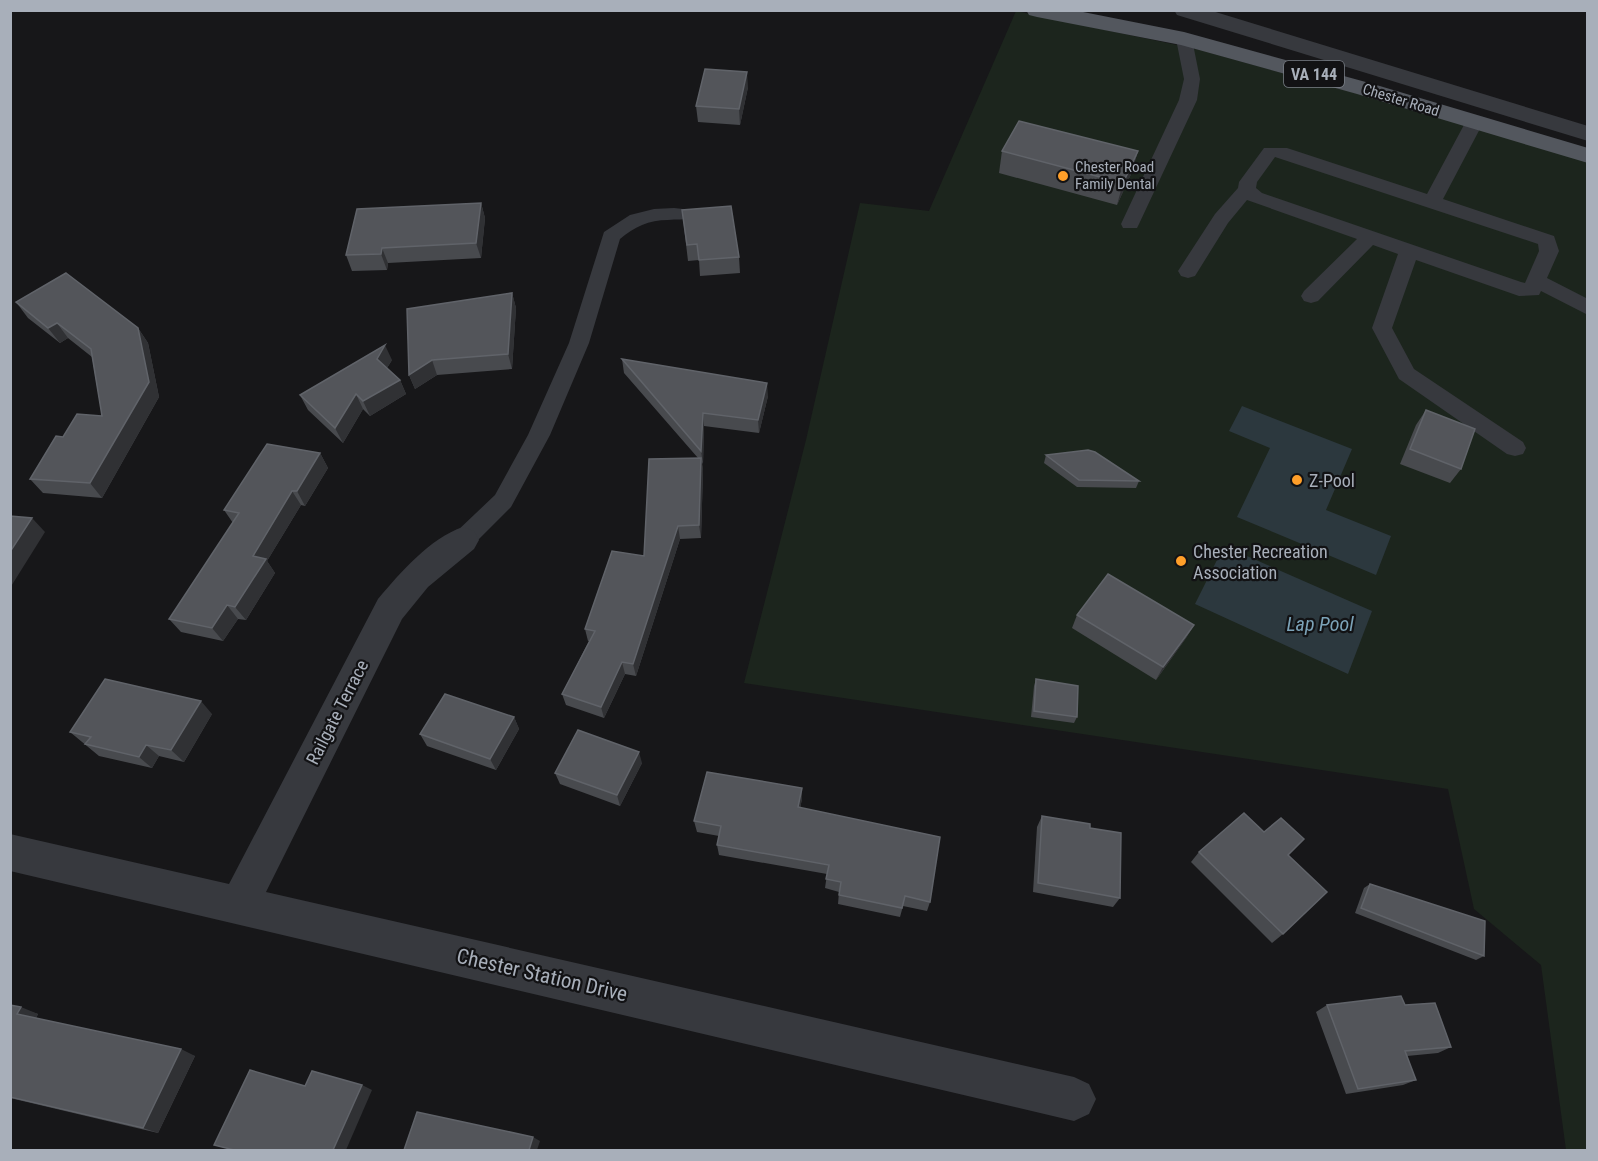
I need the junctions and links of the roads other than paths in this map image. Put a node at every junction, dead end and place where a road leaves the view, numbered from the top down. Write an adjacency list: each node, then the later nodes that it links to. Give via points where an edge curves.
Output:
1 (1037, 10): 3 (main road, Chester Road / VA 144)
2 (1187, 11): 3 (street); 5 (street, Chester Road / VA 144)
3 (1184, 39): 4 (main road, Chester Road / VA 144); 10 (lane, via 1192,79 1188,100)
4 (1474, 123): 6 (main road, Chester Road / VA 144); 8 (lane)
5 (1587, 134)
6 (1587, 156)
7 (1247, 190): 8 (lane, via 1248,182 1270,152 1281,152); 11 (lane, via 1255,197); 13 (lane, via 1219,219)
8 (1433, 201): 14 (lane, via 1547,240 1549,251)
9 (685, 214): 18 (lane, via 641,217 611,236 579,343 539,435 503,501)
10 (1130, 224)
11 (1370, 237): 12 (lane); 15 (lane)
12 (1409, 251): 14 (lane, via 1519,289 1532,290); 17 (lane, via 1382,327 1406,374)
13 (1188, 271)
14 (1536, 280): 16 (lane)
15 (1311, 296)
16 (1587, 308)
17 (1515, 448)
18 (463, 540): 20 (street, Railgate Terrace, via 416,577 390,609)
19 (10, 852): 20 (street, Chester Station Drive)
20 (239, 905): 21 (street, Chester Station Drive)
21 (1074, 1099)

